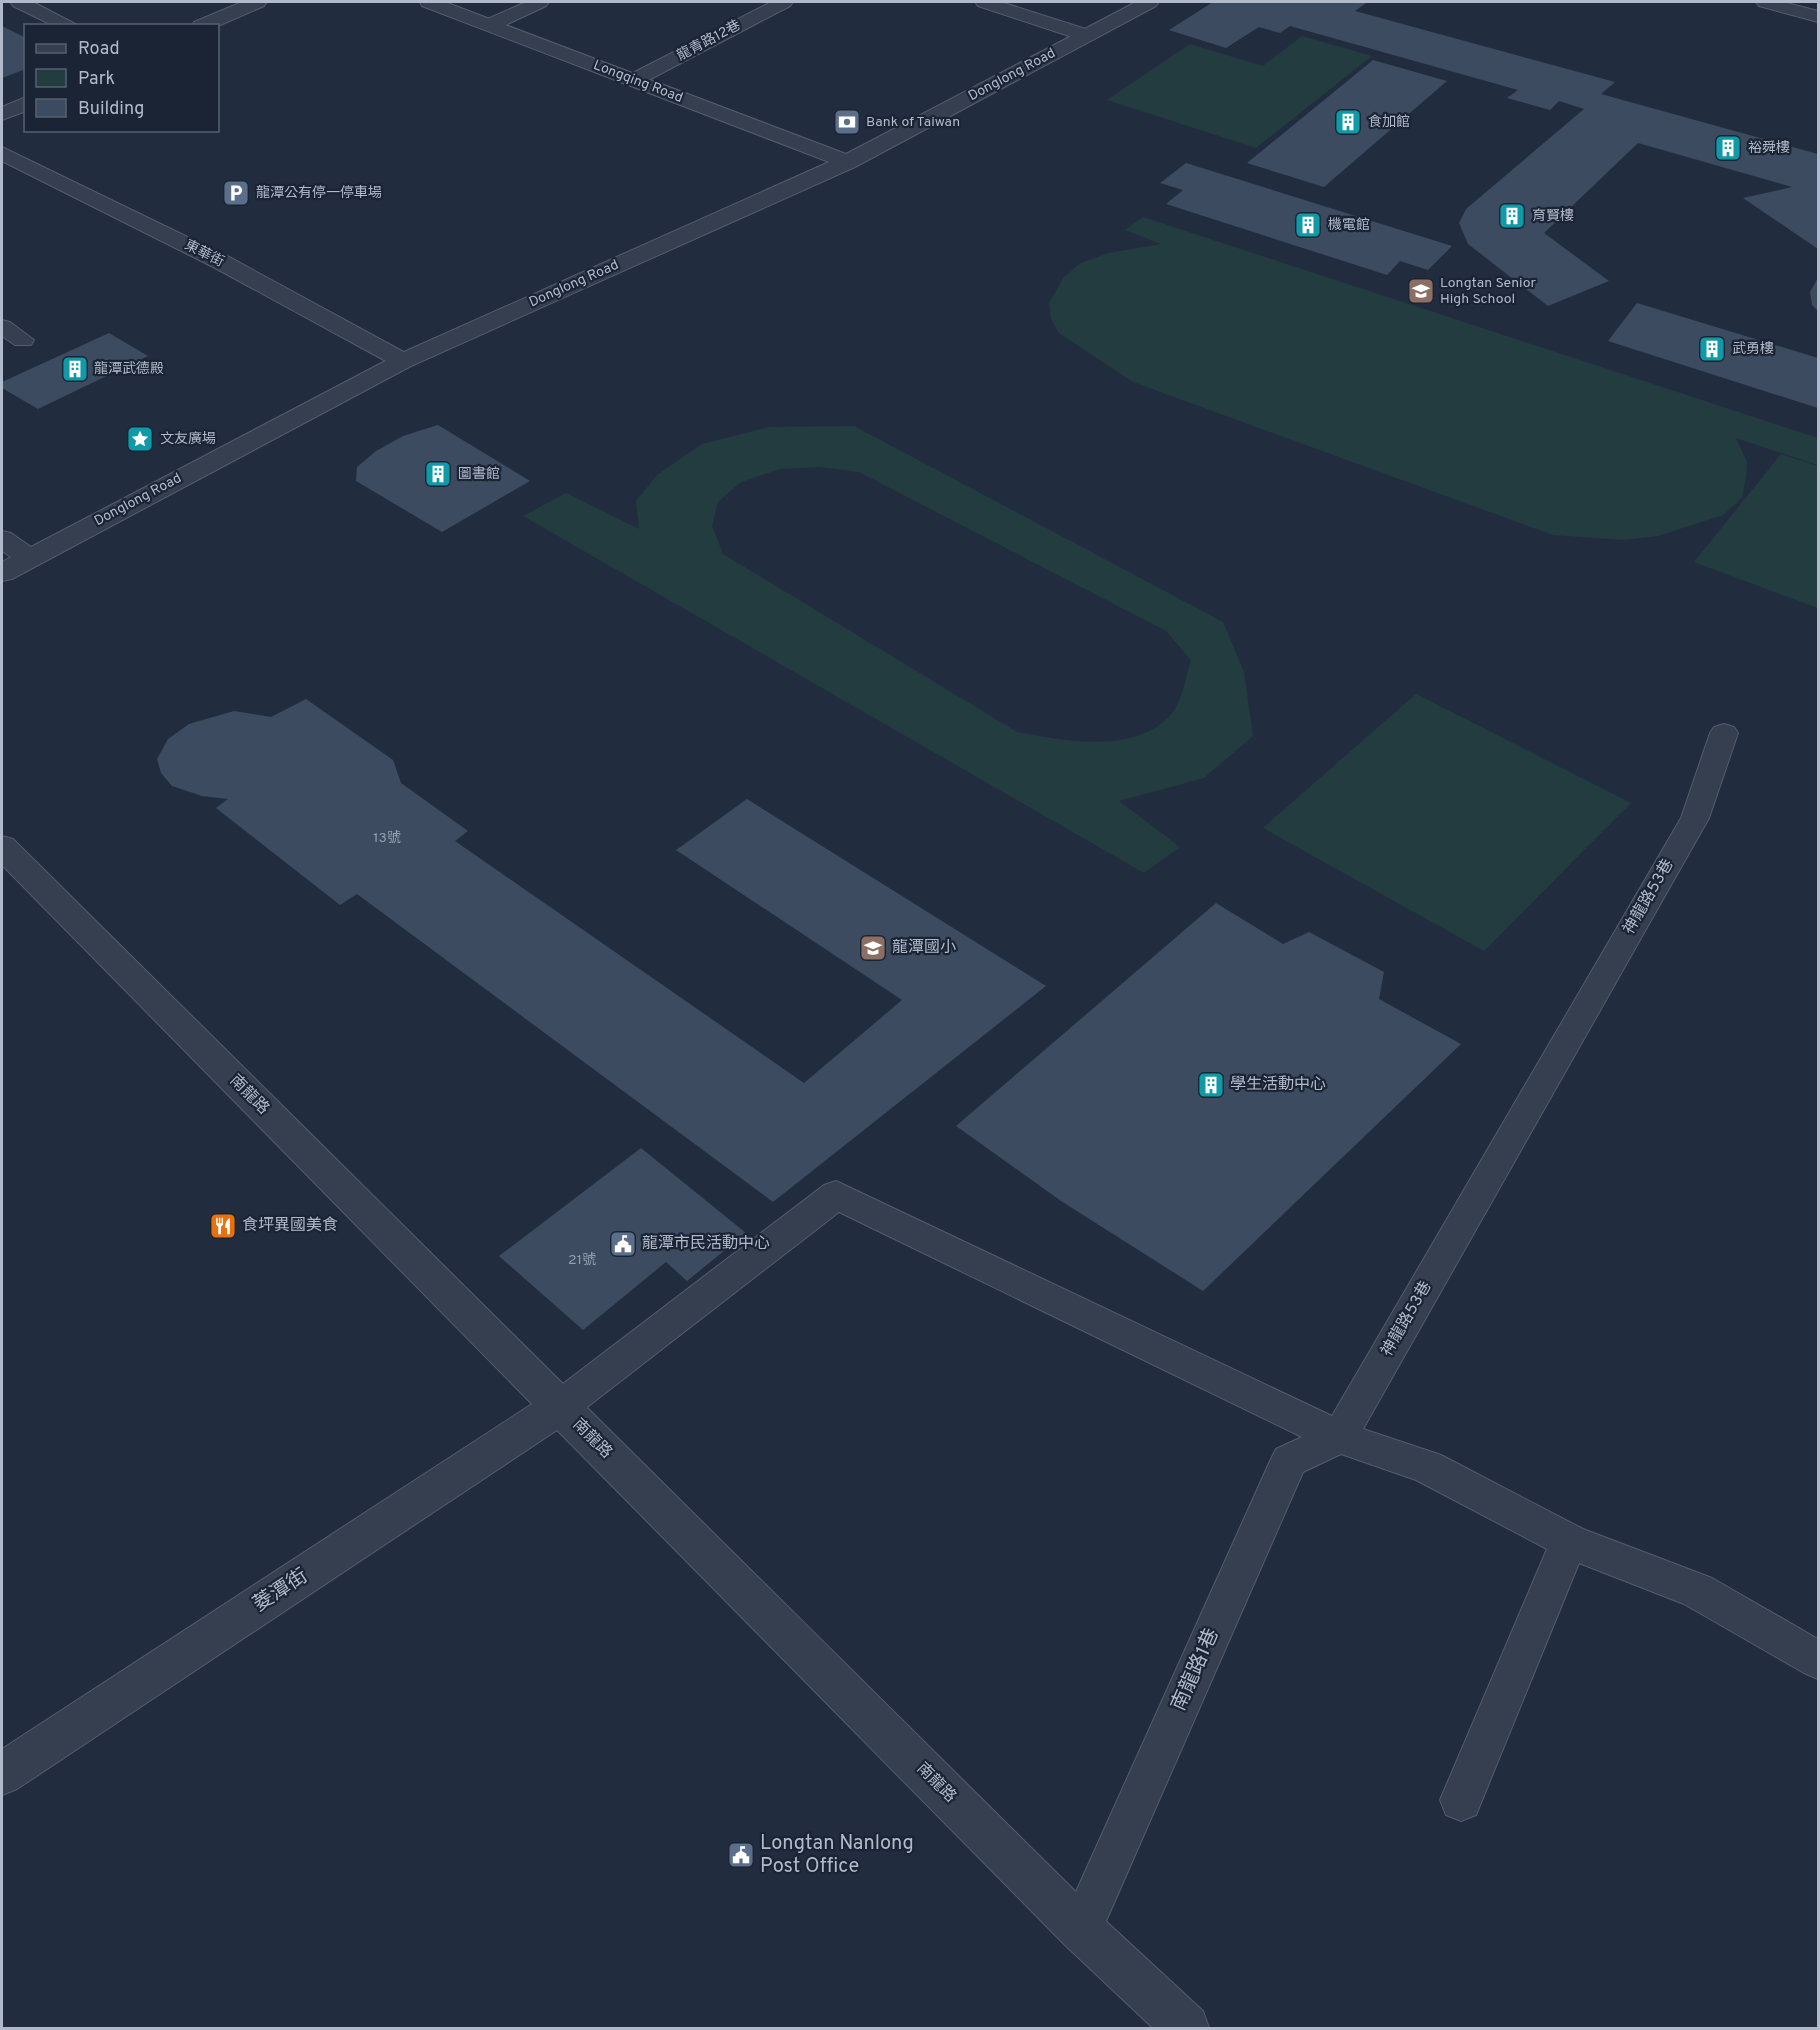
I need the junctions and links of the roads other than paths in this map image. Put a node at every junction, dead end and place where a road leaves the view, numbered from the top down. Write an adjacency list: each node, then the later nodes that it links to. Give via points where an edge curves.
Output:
1 (19, 2): 10 (lane)
2 (256, 2): 11 (street)
3 (429, 2): 12 (street, Longqing Road)
4 (540, 2): 12 (lane)
5 (784, 2): 14 (lane, 龍青路12巷)
6 (984, 2): 13 (lane)
7 (1149, 2): 13 (street, Donglong Road)
8 (1765, 2): 9 (lane)
9 (1818, 17)
10 (66, 24)
11 (206, 24)
12 (490, 25): 14 (street, Longqing Road)
13 (1085, 35): 18 (street, Donglong Road)
14 (634, 80): 18 (street, Longqing Road)
15 (24, 104): 16 (street)
16 (2, 114)
17 (2, 153): 21 (lane, 東華街, via 223,263)
18 (847, 162): 21 (street, Donglong Road)
19 (2, 327): 20 (lane)
20 (23, 340)
21 (403, 361): 23 (street, Donglong Road)
22 (2, 539): 23 (street)
23 (28, 557): 24 (street, Donglong Road)
24 (2, 573)
25 (1724, 733): 28 (lane, 神龍路53巷, via 1695,818)
26 (2, 847): 27 (street, 南龍路)
27 (560, 1407): 28 (lane, via 836,1195); 31 (street, 菱潭街); 33 (street, 南龍路)
28 (1339, 1437): 29 (lane, via 1428,1467); 33 (lane, 南龍路1巷, via 1289,1461)
29 (1569, 1541): 30 (lane, via 1698,1591); 32 (lane)
30 (1818, 1660)
31 (2, 1774)
32 (1461, 1800)
33 (1081, 1929): 34 (street, 南龍路)
34 (1186, 2028)

